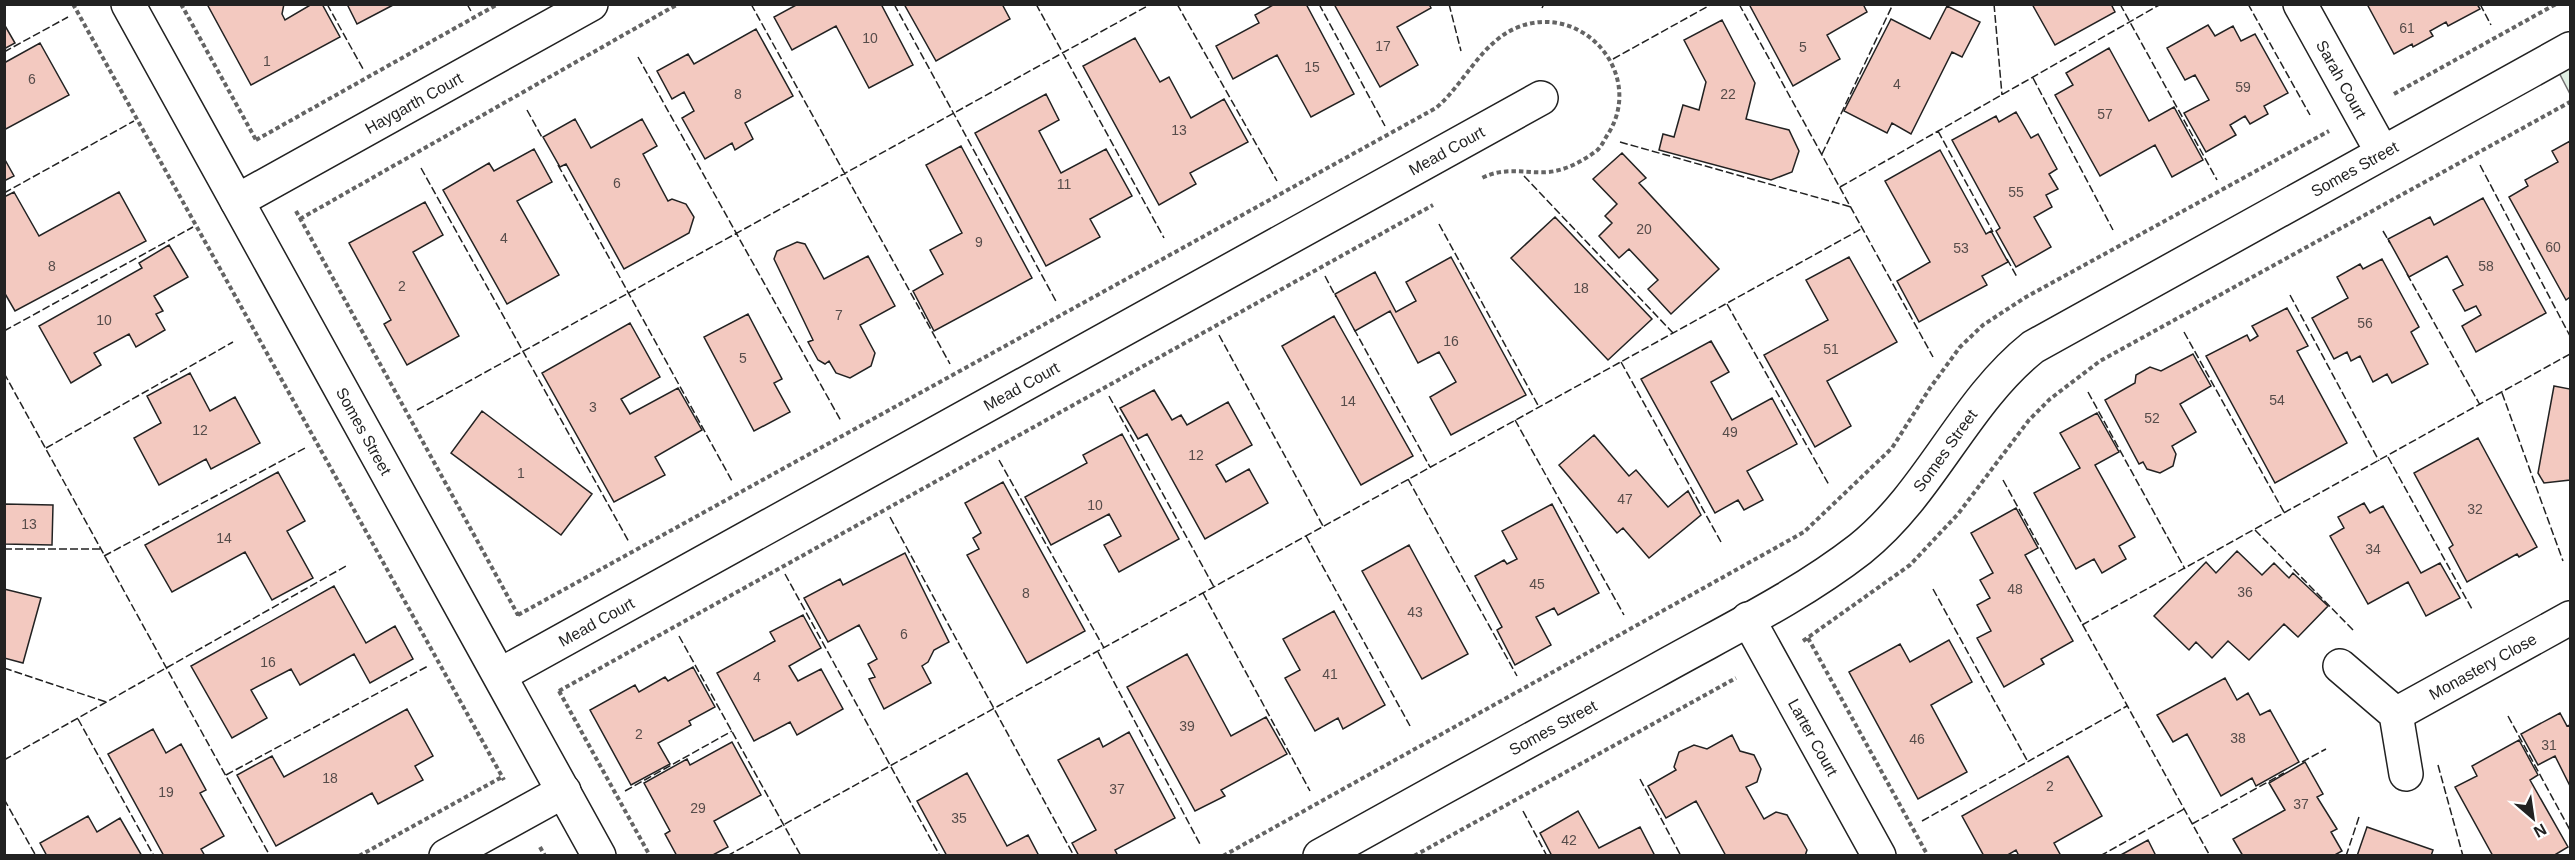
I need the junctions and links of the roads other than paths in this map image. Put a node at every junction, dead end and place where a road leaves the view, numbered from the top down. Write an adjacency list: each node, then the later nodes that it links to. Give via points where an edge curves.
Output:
1 (128, 4): 7 (street, Somes Street)
2 (591, 4): 7 (street, Haygarth Court)
3 (2300, 4): 6 (street, Sarah Court)
4 (2571, 49): 6 (street, Somes Street)
5 (1541, 98): 11 (street, Mead Court)
6 (2382, 152): 9 (street, Somes Street, via 2034,347 2007,369 1912,498 1887,524 1837,566)
7 (237, 201): 11 (street, Somes Street)
8 (2571, 618): 12 (street, Monastery Close)
9 (1748, 619): 17 (street, Somes Street); 18 (street, Larter Court)
10 (2340, 666): 12 (street)
11 (500, 675): 14 (street, Somes Street)
12 (2396, 714): 13 (street)
13 (2406, 774)
14 (564, 791): 15 (street); 16 (street, Somes Street)
15 (446, 855)
16 (599, 855)
17 (1320, 855)
18 (1880, 855)

